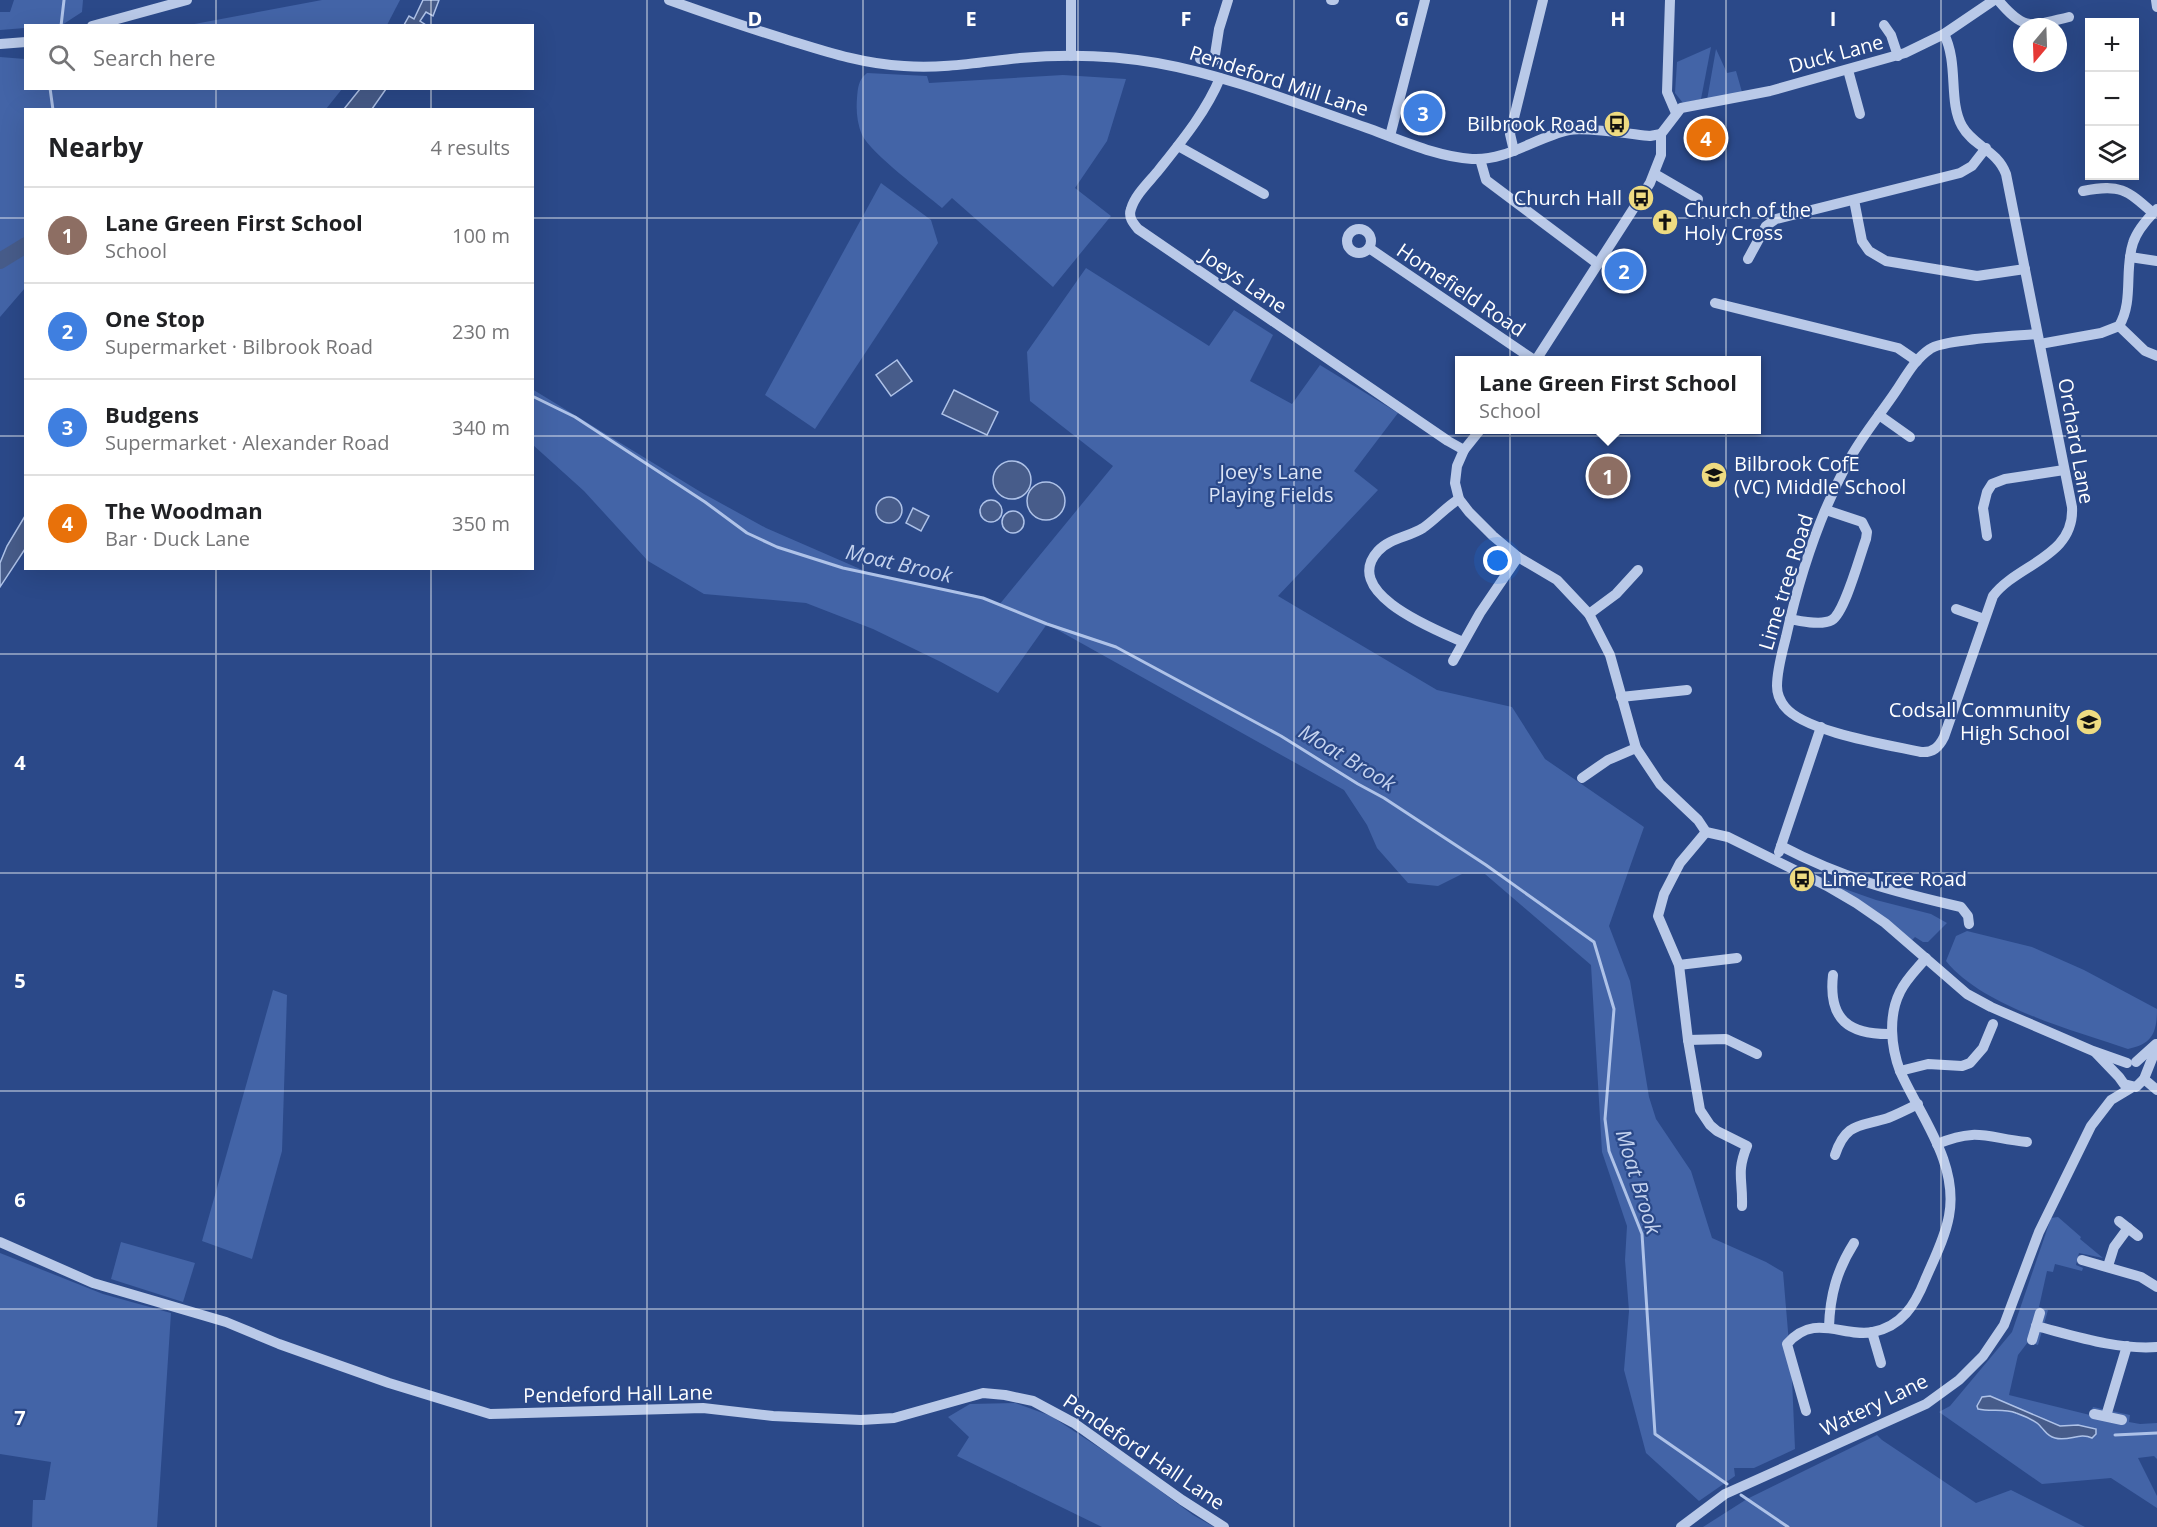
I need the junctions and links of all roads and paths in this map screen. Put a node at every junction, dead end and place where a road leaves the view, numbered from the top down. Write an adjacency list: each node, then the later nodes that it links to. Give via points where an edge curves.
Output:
1 (187, 0): 12 (street)
2 (669, 0): 17 (street, Pendeford Mill Lane, via 831,54 873,63 934,67)
3 (1071, 0): 17 (street)
4 (1228, 0): 19 (street, via 1219,29 1219,62)
5 (1425, 0): 25 (street)
6 (1543, 0): 28 (street, via 1510,134)
7 (1670, 0): 22 (street, via 1667,92)
8 (1996, 0): 11 (street, via 2017,21 2028,25); 14 (street, Duck Lane)
9 (2156, 0): 10 (street)
10 (2157, 7)
11 (2069, 17)
12 (99, 24)
13 (1884, 25): 18 (street)
14 (1944, 34): 18 (street, Duck Lane); 27 (street, Orchard Lane, via 1952,51 1962,125)
15 (24, 42): 16 (street)
16 (0, 44)
17 (1071, 56): 21 (street, Pendeford Mill Lane, via 1155,63)
18 (1898, 56): 20 (street, Duck Lane)
19 (1200, 59)
20 (1848, 70): 22 (street, Duck Lane, via 1770,91 1688,106); 23 (street)
21 (1220, 78): 25 (street, Pendeford Mill Lane); 26 (street, Joeys Lane, via 1212,98)
22 (1676, 113): 24 (street)
23 (1860, 114)
24 (1661, 134): 28 (street, Pendeford Mill Lane, via 1574,129); 30 (street, via 1661,155)
25 (1390, 136): 29 (street, Pendeford Mill Lane, via 1454,156)
26 (1178, 146): 32 (street); 52 (street, Joeys Lane, via 1134,202 1130,215 1138,229)
27 (1986, 148): 34 (street, via 1972,166 1960,173); 41 (street, Orchard Lane, via 2006,174)
28 (1514, 151): 29 (street, Pendeford Mill Lane)
29 (1480, 159): 40 (street, via 1486,180)
30 (1655, 174): 33 (street); 40 (street)
31 (2083, 191): 35 (street, via 2114,187)
32 (1264, 194)
33 (1698, 199)
34 (1854, 200): 38 (street, via 1771,222); 41 (street, via 1862,242 1886,261 1977,276)
35 (2155, 211): 37 (street, via 2137,233)
36 (1369, 248): 45 (street, Homefield Road)
37 (2130, 256): 39 (street); 43 (street, via 2126,311)
38 (1748, 259)
39 (2157, 261)
40 (1598, 264): 46 (street)
41 (2025, 269): 44 (street, Orchard Lane)
42 (1715, 303): 48 (street, via 1898,348)
43 (2119, 326): 44 (street, Lime tree Road, via 2101,333); 47 (street, via 2145,351)
44 (2038, 339): 48 (street, Lime tree Road, via 1960,341 1931,347); 53 (street, Orchard Lane)
45 (1529, 356)
46 (1538, 356)
47 (2157, 356)
48 (1917, 361): 49 (street, Lime tree Road)
49 (1879, 415): 51 (street); 55 (street, Lime tree Road, via 1849,460)
50 (1476, 434): 52 (street)
51 (1910, 436)
52 (1464, 450): 54 (street, via 1455,476)
53 (2064, 470): 56 (street, via 1992,484 1983,508); 62 (street, Orchard Lane, via 2072,512 2066,536 2051,554 1999,588)
54 (1460, 499): 57 (street, via 1480,524); 63 (street, via 1425,526 1379,550 1370,574 1375,590 1404,613)
55 (1826, 510): 61 (street, Lime tree Road); 61 (street, via 1862,522 1866,538 1841,610 1831,621)
56 (1987, 536)
57 (1518, 557): 60 (street, via 1557,580); 63 (street)
58 (1638, 570): 60 (street, via 1616,594)
59 (1956, 609): 62 (street)
60 (1589, 614): 66 (street, via 1610,655)
61 (1790, 619): 67 (street, Lime tree Road, via 1778,693 1792,714)
62 (1984, 619): 67 (street, Orchard Lane, via 1944,737 1935,750 1921,752)
63 (1463, 642): 64 (street)
64 (1453, 661)
65 (1687, 690): 66 (street)
66 (1621, 697): 68 (street)
67 (1821, 727): 71 (street)
68 (1636, 748): 69 (street, via 1608,760); 70 (street, via 1660,784)
69 (1582, 778)
70 (1706, 831): 72 (street, via 1728,837); 76 (street, via 1680,862 1659,905 1658,916)
71 (1781, 846): 72 (street); 73 (street, via 1845,876 1961,907)
72 (1775, 862): 75 (street, via 1856,903)
73 (1969, 924)
74 (1737, 958): 76 (street)
75 (1926, 958): 79 (street, via 1900,991); 82 (street, via 1967,994)
76 (1679, 965): 80 (street)
77 (1833, 975): 79 (street, via 1831,994 1842,1019 1862,1032)
78 (1993, 1024): 85 (street, via 1983,1048 1970,1063 1928,1064)
79 (1892, 1034): 85 (street)
80 (1688, 1040): 83 (street, via 1726,1039); 95 (street, via 1697,1099 1704,1118 1717,1131 1747,1146 1739,1169)
81 (2157, 1044): 84 (street); 86 (street)
82 (2093, 1051): 84 (street); 87 (street)
83 (1757, 1054)
84 (2132, 1063): 86 (street, via 2143,1067); 87 (street, via 2121,1068)
85 (1900, 1071): 91 (street)
86 (2145, 1077): 88 (street, via 2139,1086); 89 (street)
87 (2120, 1079): 88 (street); 90 (street, Watery Lane)
88 (2131, 1088): 90 (street, Watery Lane)
89 (2157, 1090)
90 (2111, 1100): 115 (street, Watery Lane, via 2091,1126 2039,1232 2004,1325 1983,1356 1959,1380 1926,1404 1725,1494)
91 (1918, 1104): 93 (street); 94 (street, via 1889,1118 1853,1127 1841,1139)
92 (2026, 1142): 93 (street, via 1972,1133)
93 (1937, 1144): 105 (street, via 1949,1182 1946,1229 1910,1310)
94 (1835, 1155)
95 (1742, 1206)
96 (2138, 1236): 100 (street, via 2124,1225)
97 (0, 1242): 114 (street, Pendeford Hall Lane, via 93,1283 226,1322 389,1383 490,1414 703,1408 861,1420 894,1418 983,1393 1033,1401 1074,1423)
98 (1854, 1243): 104 (street, via 1833,1287)
99 (2082, 1260): 100 (street)
100 (2108, 1266): 101 (street, via 2141,1276)
101 (2157, 1287)
102 (2040, 1313): 103 (street)
103 (2036, 1326): 106 (street); 107 (street)
104 (1829, 1327): 105 (street); 110 (street, via 1795,1334 1787,1344)
105 (1872, 1332): 109 (street)
106 (2032, 1340)
107 (2127, 1347): 108 (street); 112 (street)
108 (2157, 1347)
109 (1881, 1363)
110 (1806, 1411)
111 (2094, 1414): 112 (street)
112 (2106, 1416): 113 (street)
113 (2122, 1420)
114 (1224, 1527)
115 (1680, 1527)

